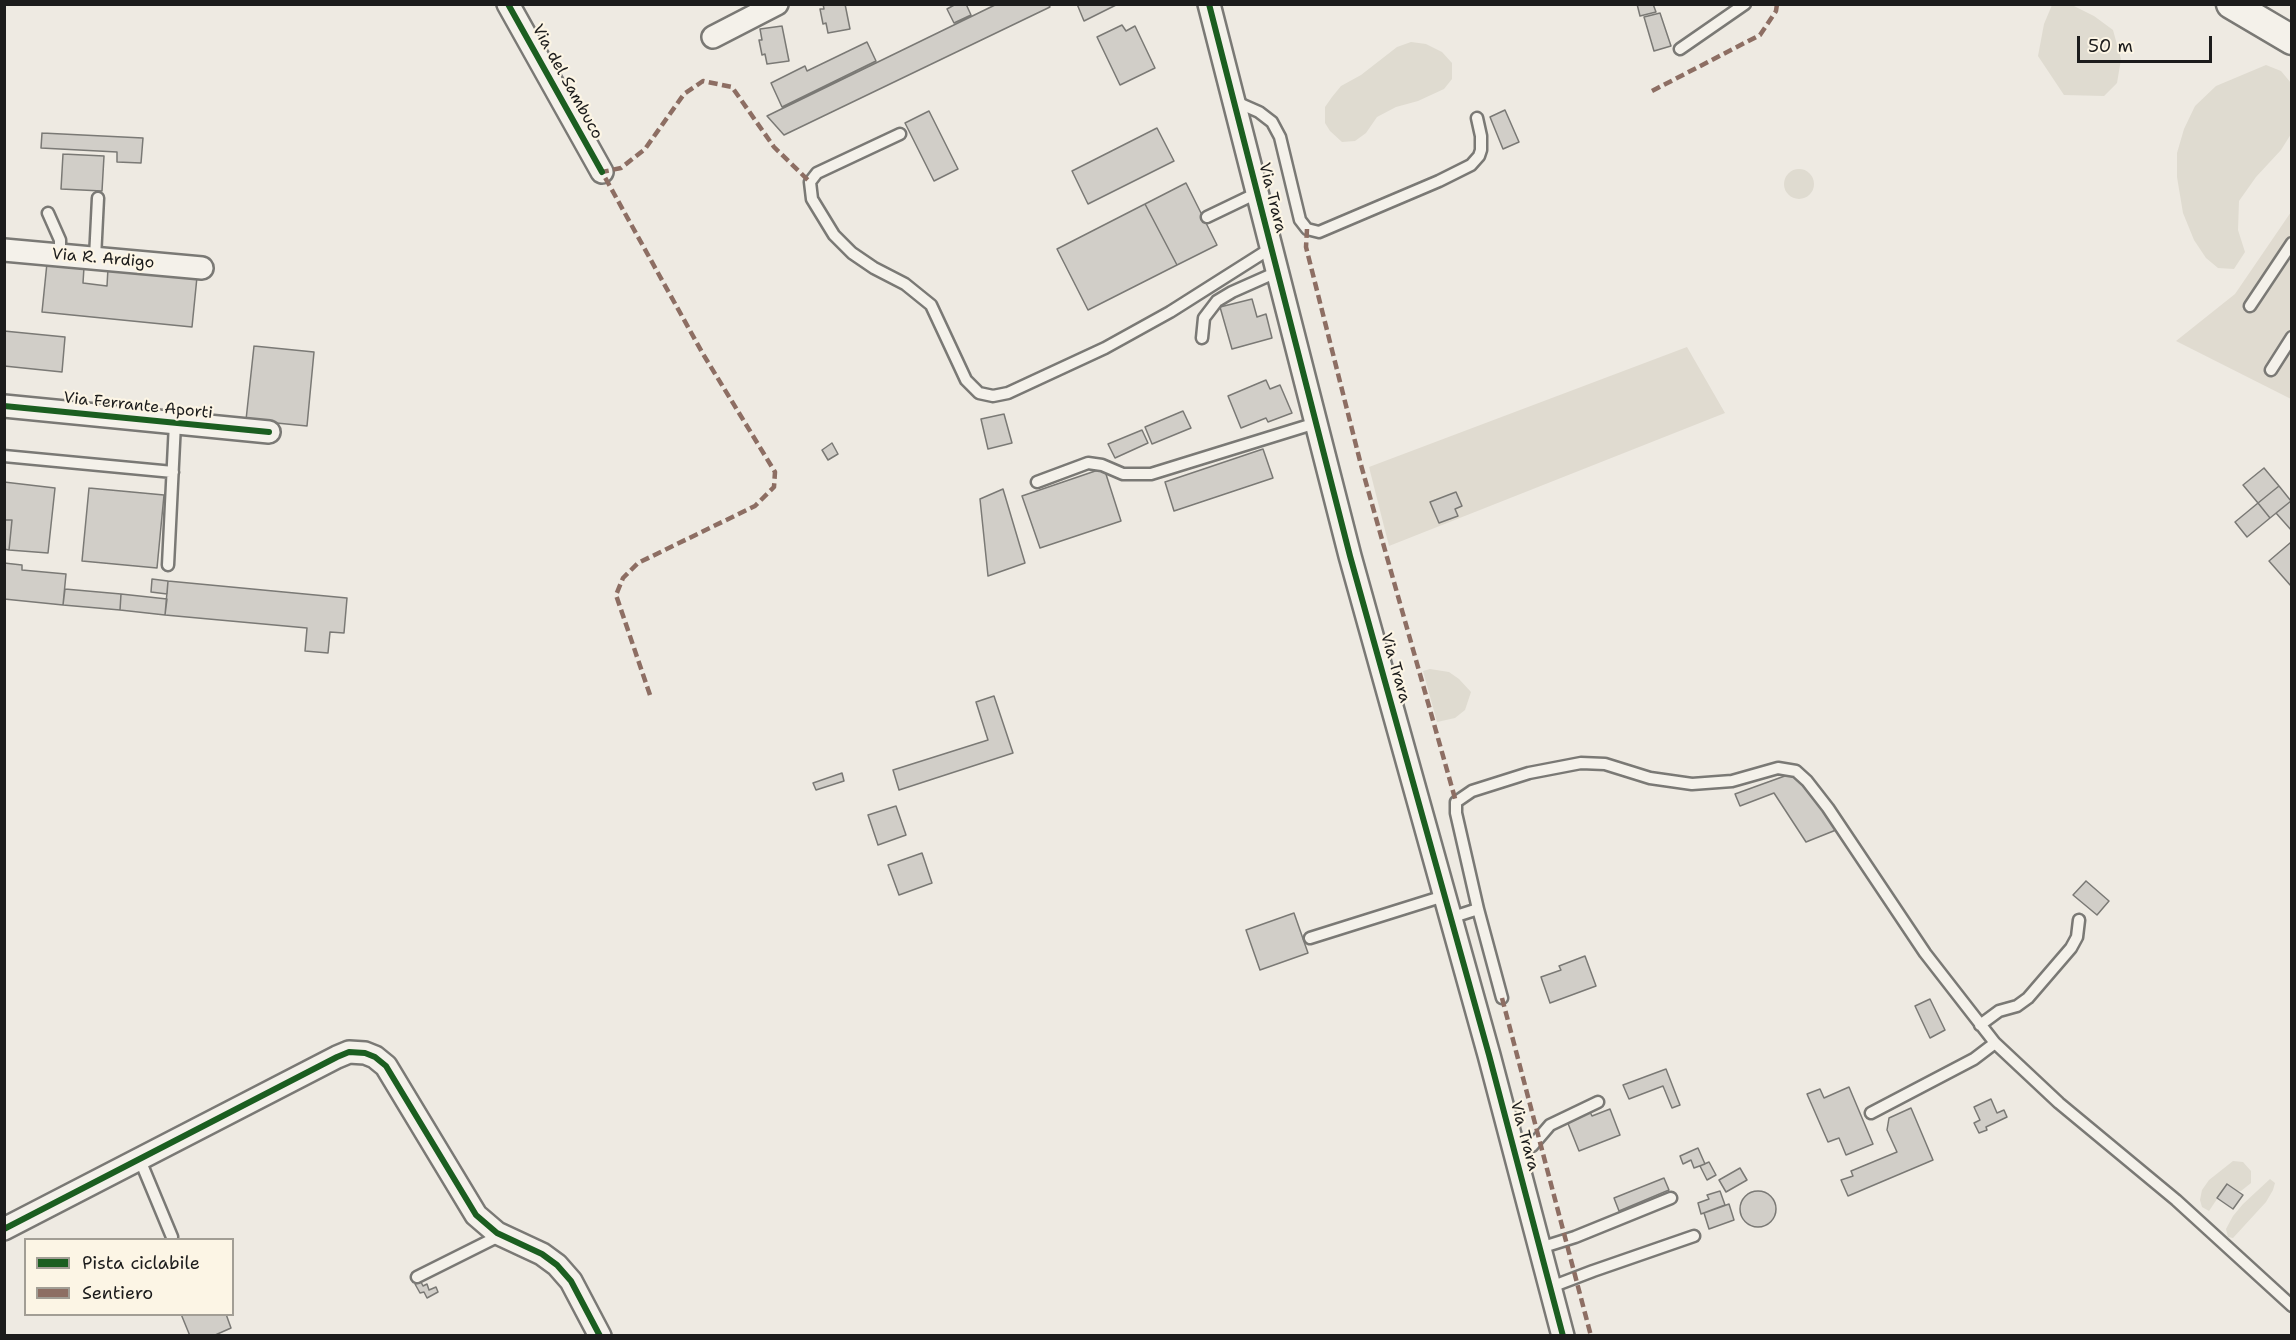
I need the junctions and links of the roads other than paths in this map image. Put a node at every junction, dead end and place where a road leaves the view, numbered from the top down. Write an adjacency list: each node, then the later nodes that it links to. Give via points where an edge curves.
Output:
1 (508, 4): 12 (street, Via del Sambuco)
2 (777, 4): 6 (street)
3 (1209, 4): 9 (street, Via Trara)
4 (1745, 4): 8 (lane)
5 (2230, 4): 7 (main road)
6 (713, 37)
7 (2292, 40)
8 (1680, 49)
9 (1233, 101): 10 (lane, via 1272,122 1280,137 1300,220 1307,229 1319,232 1467,168 1481,150); 13 (street, Via Trara)
10 (1477, 118)
11 (900, 134): 18 (lane, via 817,173 810,182 812,199 834,235 852,253 905,284 931,306 966,380 980,393 1008,393 1105,348)
12 (602, 172)
13 (1257, 193): 16 (lane); 18 (street, Via Trara)
14 (98, 198): 21 (lane)
15 (48, 213): 20 (lane, via 60,240)
16 (1207, 217)
17 (2292, 243): 24 (lane)
18 (1271, 248): 23 (street, Via Trara)
19 (4, 250): 20 (street, Via R. Ardigo)
20 (60, 255): 21 (street, Via R. Ardigo)
21 (95, 258): 22 (street, Via R. Ardigo)
22 (202, 268)
23 (1277, 272): 26 (lane, via 1217,301 1204,318); 30 (street, Via Trara)
24 (2250, 306)
25 (2292, 337): 27 (lane)
26 (1202, 338)
27 (2271, 370)
28 (4, 406): 29 (street, Via Ferrante Aporti)
29 (175, 423): 31 (street, Via Ferrante Aporti); 33 (lane)
30 (1316, 423): 34 (lane, via 1151,474 1123,474 1088,463); 36 (street, Via Trara)
31 (269, 432)
32 (4, 456): 33 (lane)
33 (173, 472): 35 (lane)
34 (1037, 482)
35 (168, 565)
36 (1444, 896): 38 (street, Via Trara); 40 (lane)
37 (1478, 909): 38 (lane); 41 (lane); 42 (lane, via 1456,818 1456,802 1466,794 1529,773 1581,764 1605,764 1650,778 1702,784 1787,768 1803,777 1828,808 1925,953)
38 (1450, 918): 46 (street, Via Trara)
39 (2079, 920): 42 (lane, via 2071,948 2028,998)
40 (1310, 938)
41 (1502, 998)
42 (1980, 1025): 43 (lane)
43 (1995, 1043): 45 (lane, via 1974,1059); 56 (lane)
44 (1598, 1102): 46 (lane, via 1550,1125 1532,1146)
45 (1871, 1113)
46 (1515, 1154): 53 (street, Via Trara)
47 (140, 1160): 49 (street); 50 (street, via 337,1057 350,1052 365,1053 386,1066 472,1209); 52 (lane)
48 (1671, 1198): 53 (lane)
49 (4, 1229)
50 (502, 1235): 54 (lane); 57 (street, via 557,1265 572,1281)
51 (1694, 1236): 55 (lane)
52 (172, 1237)
53 (1540, 1248): 55 (street, Via Trara)
54 (417, 1277)
55 (1551, 1287): 58 (street, Via Trara)
56 (2292, 1306)
57 (600, 1335)
58 (1563, 1335)

